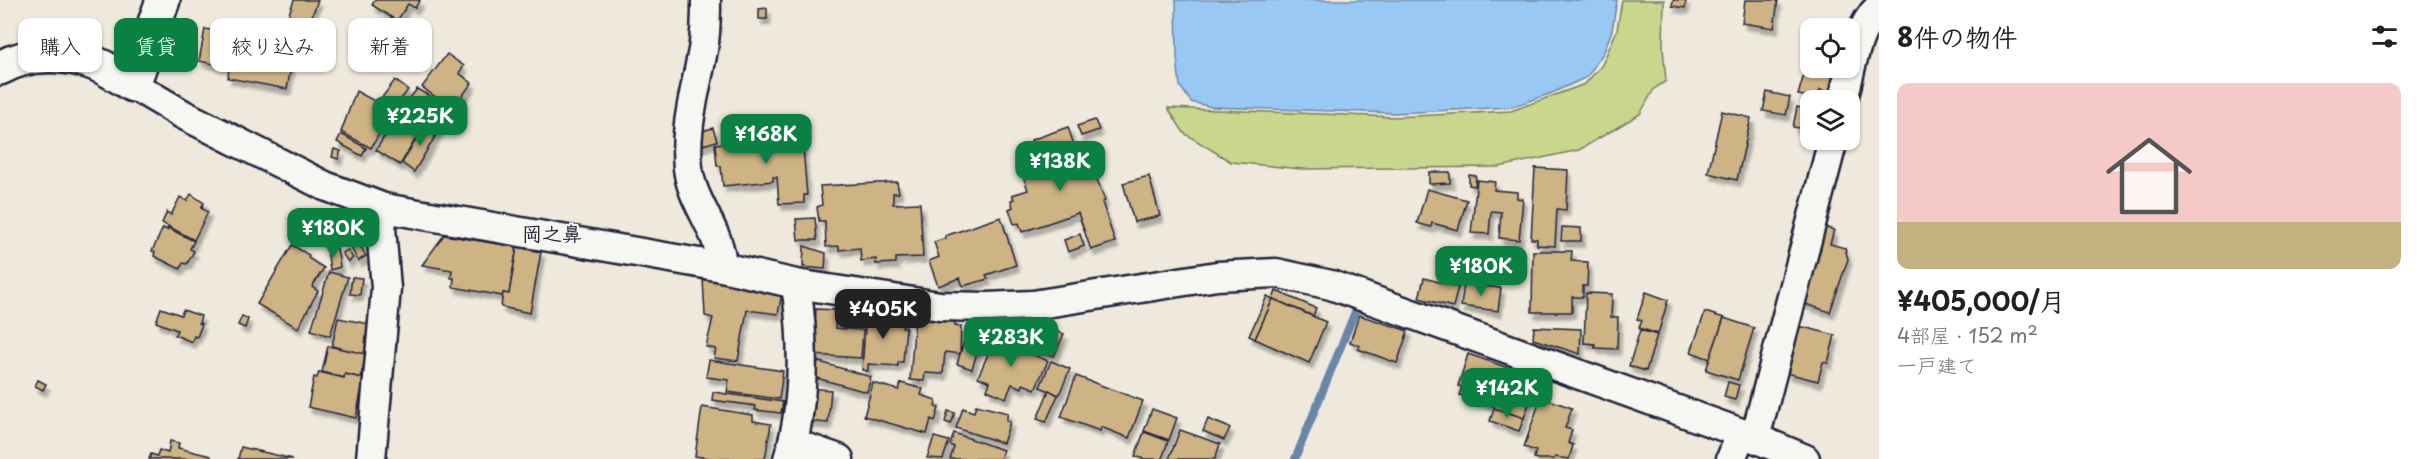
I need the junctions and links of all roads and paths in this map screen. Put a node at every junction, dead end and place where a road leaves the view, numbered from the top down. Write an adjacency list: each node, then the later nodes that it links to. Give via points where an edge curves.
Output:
1 (163, 0): 5 (street)
2 (706, 0): 9 (street, via 703,52 687,129 688,171 722,250)
3 (1879, 7): 6 (street, via 1865,26)
4 (0, 68): 5 (street, via 30,57 75,57 98,64)
5 (133, 85): 8 (street, via 184,116 325,186)
6 (1847, 90)
7 (1830, 150): 11 (street)
8 (384, 208): 9 (street); 13 (street, via 381,228 386,288)
9 (722, 267): 10 (street)
10 (796, 284): 11 (street, via 940,306 988,307 1033,305 1217,276 1276,273 1331,285); 12 (street, via 801,323 800,405)
11 (1742, 444): 15 (street)
12 (791, 451): 14 (street)
13 (371, 459)
14 (839, 459)
15 (1805, 459)

